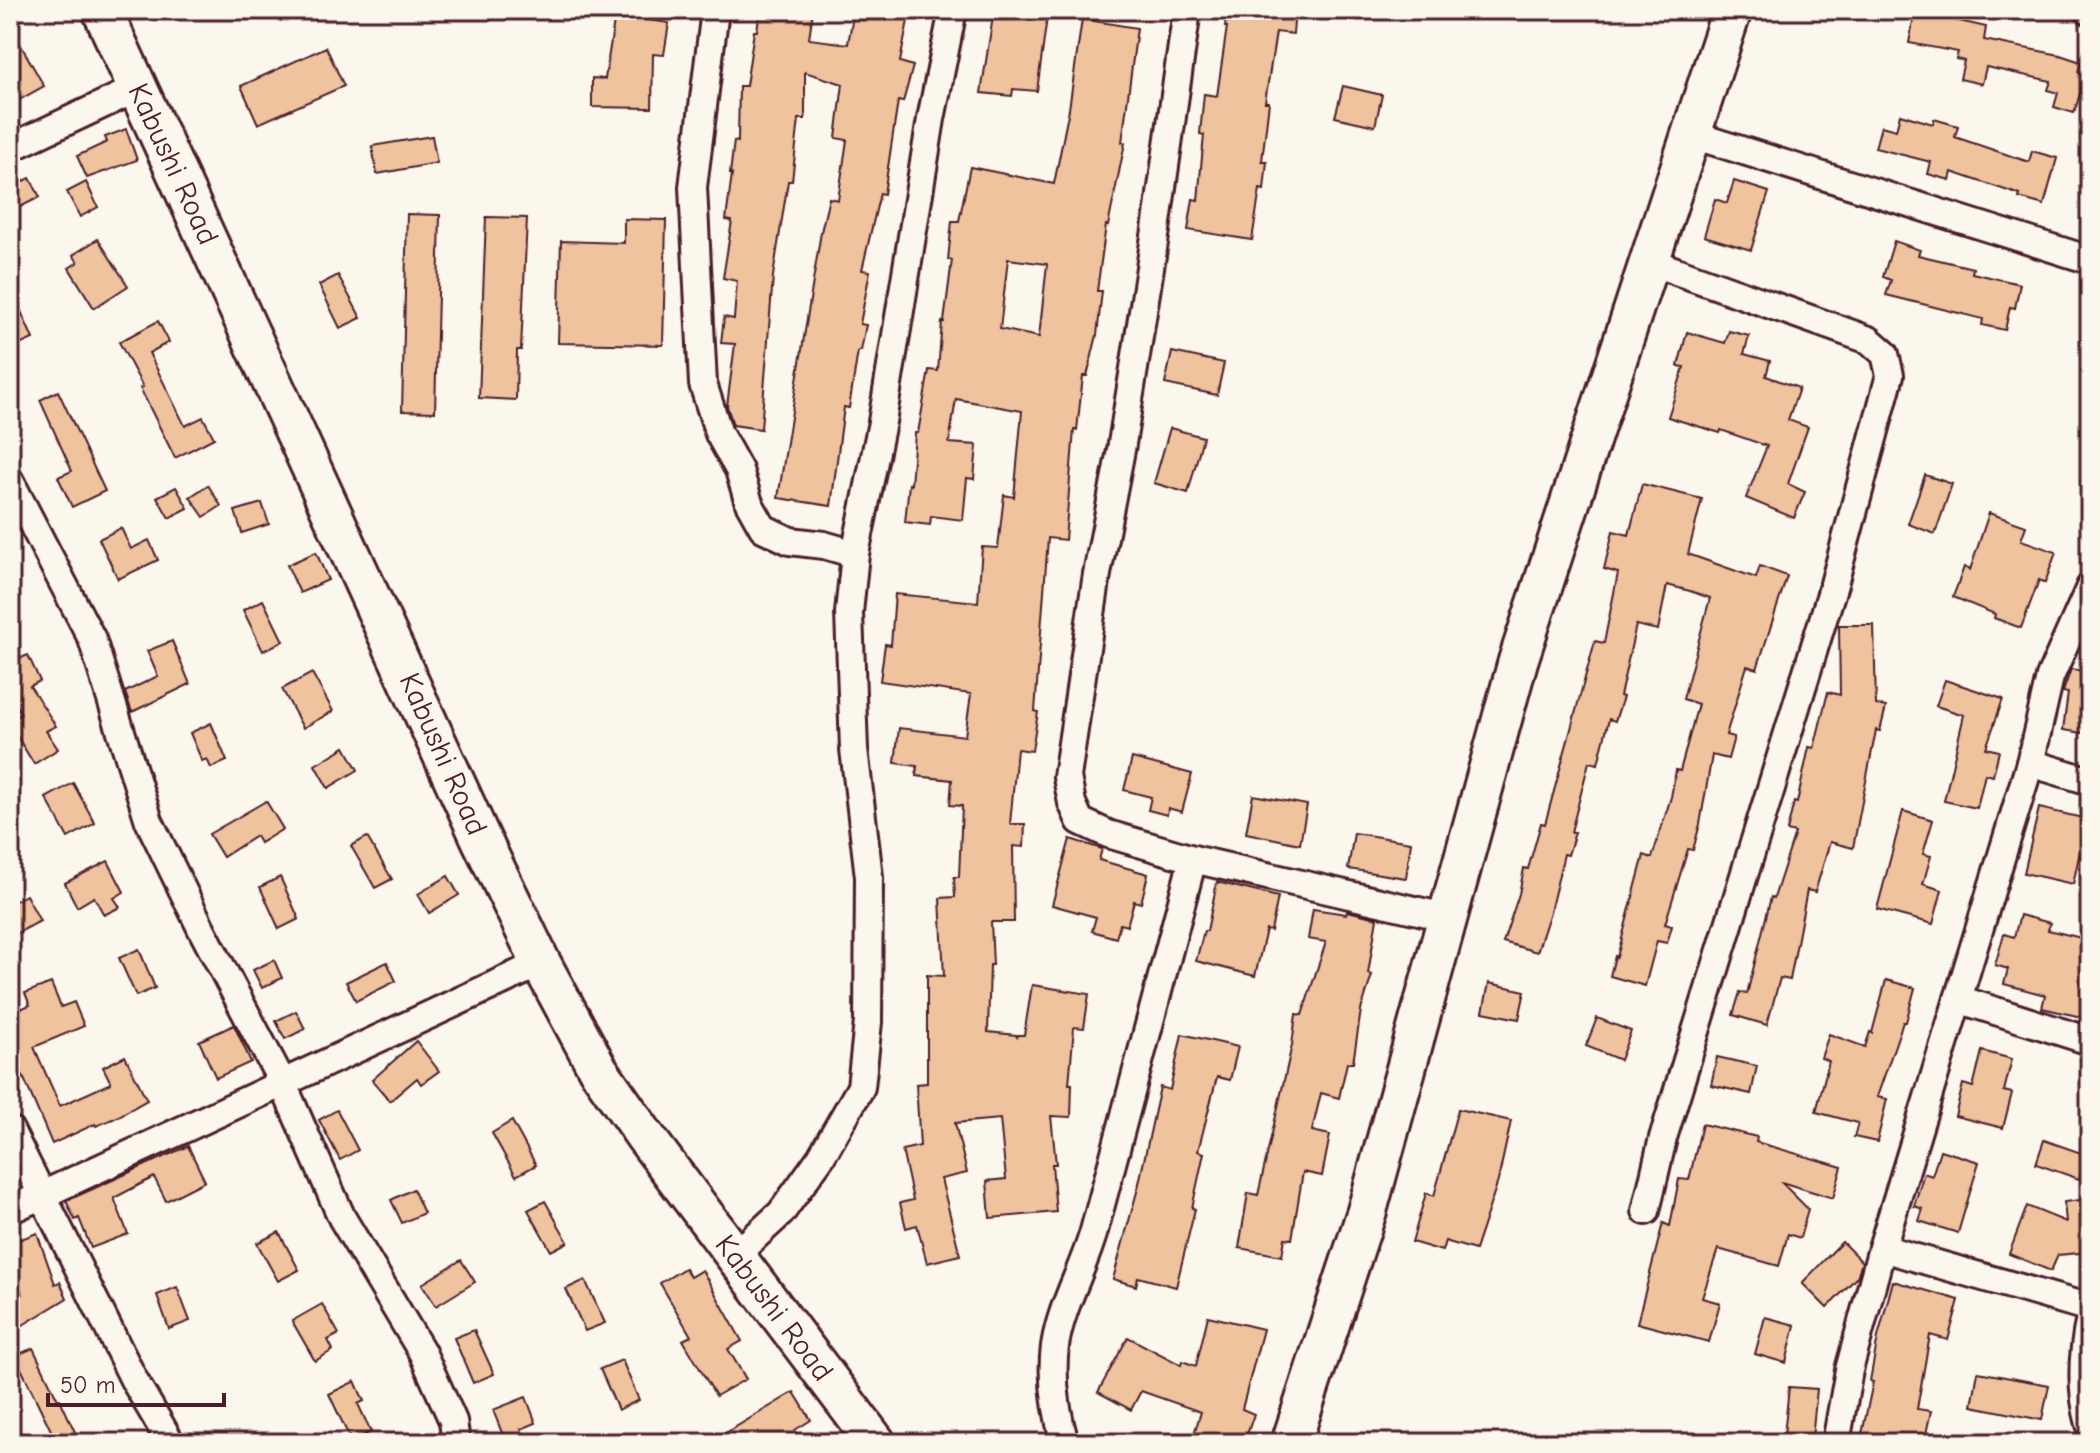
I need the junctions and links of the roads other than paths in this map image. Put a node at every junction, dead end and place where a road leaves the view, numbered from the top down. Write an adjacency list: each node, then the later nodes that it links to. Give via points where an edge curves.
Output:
1 (102, 10): 6 (main road, Kabushi Road)
2 (715, 10): 12 (street, via 693,187 703,384 719,434 763,528 790,541)
3 (953, 10): 12 (street)
4 (1187, 10): 16 (street, via 1067,777 1080,821)
5 (1732, 10): 7 (main road)
6 (138, 88): 8 (street); 18 (main road, Kabushi Road)
7 (1693, 135): 9 (street); 10 (main road)
8 (10, 148)
9 (2090, 260)
10 (1648, 261): 17 (main road, via 1518,661); 25 (street, via 1869,340 1885,354 1890,375 1834,584 1663,1138)
11 (10, 481): 21 (street, via 92,639 149,821)
12 (855, 554): 27 (street, via 849,613 854,749 869,877 868,1022 861,1087 781,1213)
13 (2090, 587): 14 (street, via 2050,677)
14 (2030, 763): 15 (street); 19 (street)
15 (2090, 781)
16 (1193, 859): 17 (street); 34 (street, via 1093,1236 1056,1346 1054,1381)
17 (1449, 918): 35 (main road, via 1367,1211)
18 (541, 963): 21 (street); 27 (main road, Kabushi Road, via 598,1069)
19 (1958, 999): 20 (street); 26 (street)
20 (2090, 1041)
21 (282, 1082): 23 (street); 32 (street, via 342,1218 422,1352 453,1421)
22 (10, 1130): 23 (street)
23 (41, 1195): 24 (street); 31 (street)
24 (10, 1210)
25 (1646, 1211)
26 (1882, 1248): 28 (street); 36 (street, via 1849,1370)
27 (734, 1256): 33 (main road, Kabushi Road)
28 (2090, 1308)
29 (2090, 1318): 30 (street, via 2083,1399)
30 (2090, 1424)
31 (171, 1443)
32 (456, 1443)
33 (876, 1443)
34 (1065, 1443)
35 (1291, 1443)
36 (1836, 1443)

